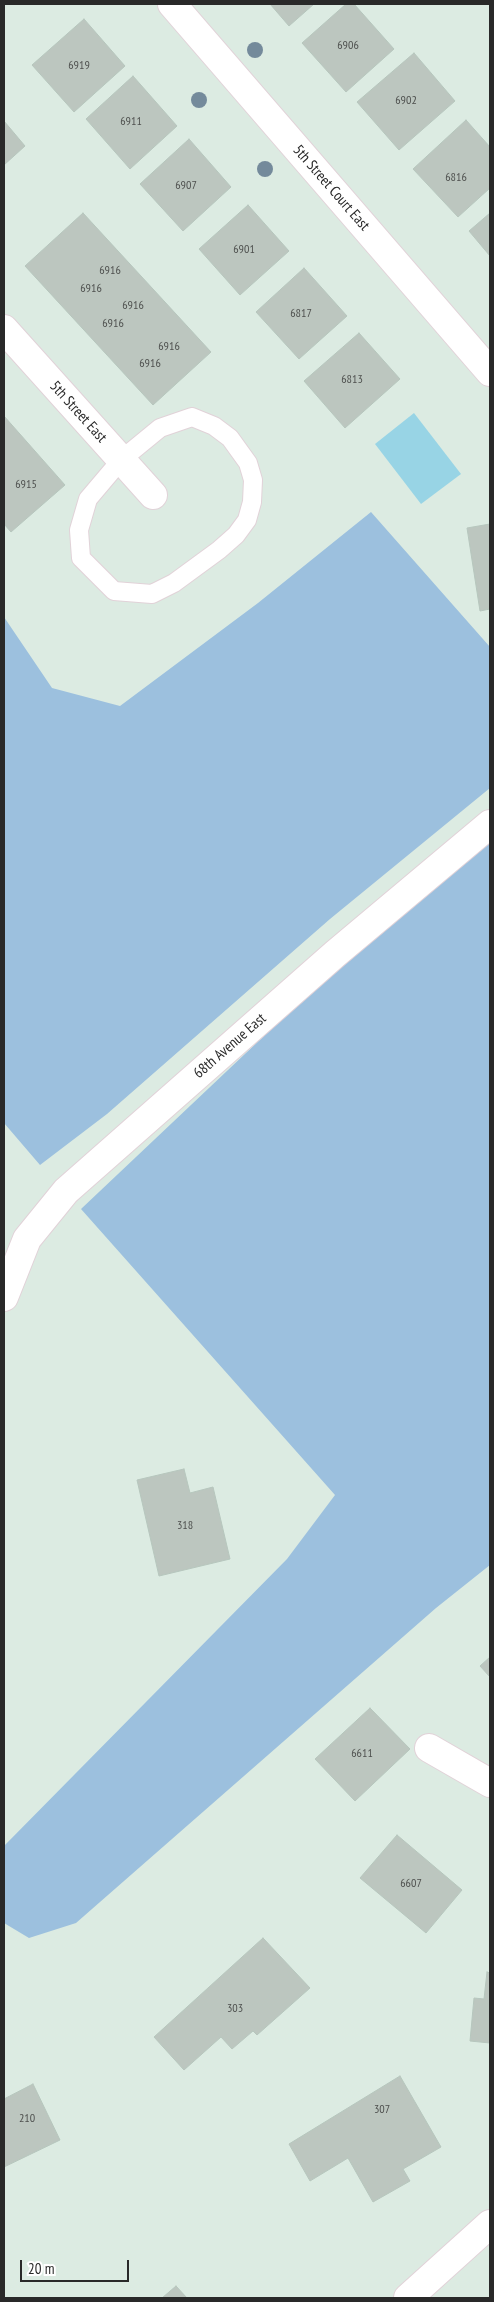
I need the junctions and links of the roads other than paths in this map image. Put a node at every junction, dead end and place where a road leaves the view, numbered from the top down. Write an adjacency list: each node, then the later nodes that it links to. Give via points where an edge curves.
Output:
1 (172, 4): 3 (street, 5th Street Court East)
2 (4, 329): 4 (street, 5th Street East)
3 (490, 372)
4 (121, 460): 4 (lane, via 88,499 79,530 80,558 114,591 152,594 174,583 236,536 247,520 254,480 248,463 230,438 214,426 192,417 160,428); 5 (street, 5th Street East)
5 (153, 495)
6 (490, 824): 7 (street, 68th Avenue East, via 334,954 66,1191 27,1239)
7 (4, 1297)
8 (429, 1748): 9 (street)
9 (490, 1783)
10 (490, 2224): 11 (street)
11 (408, 2298)

